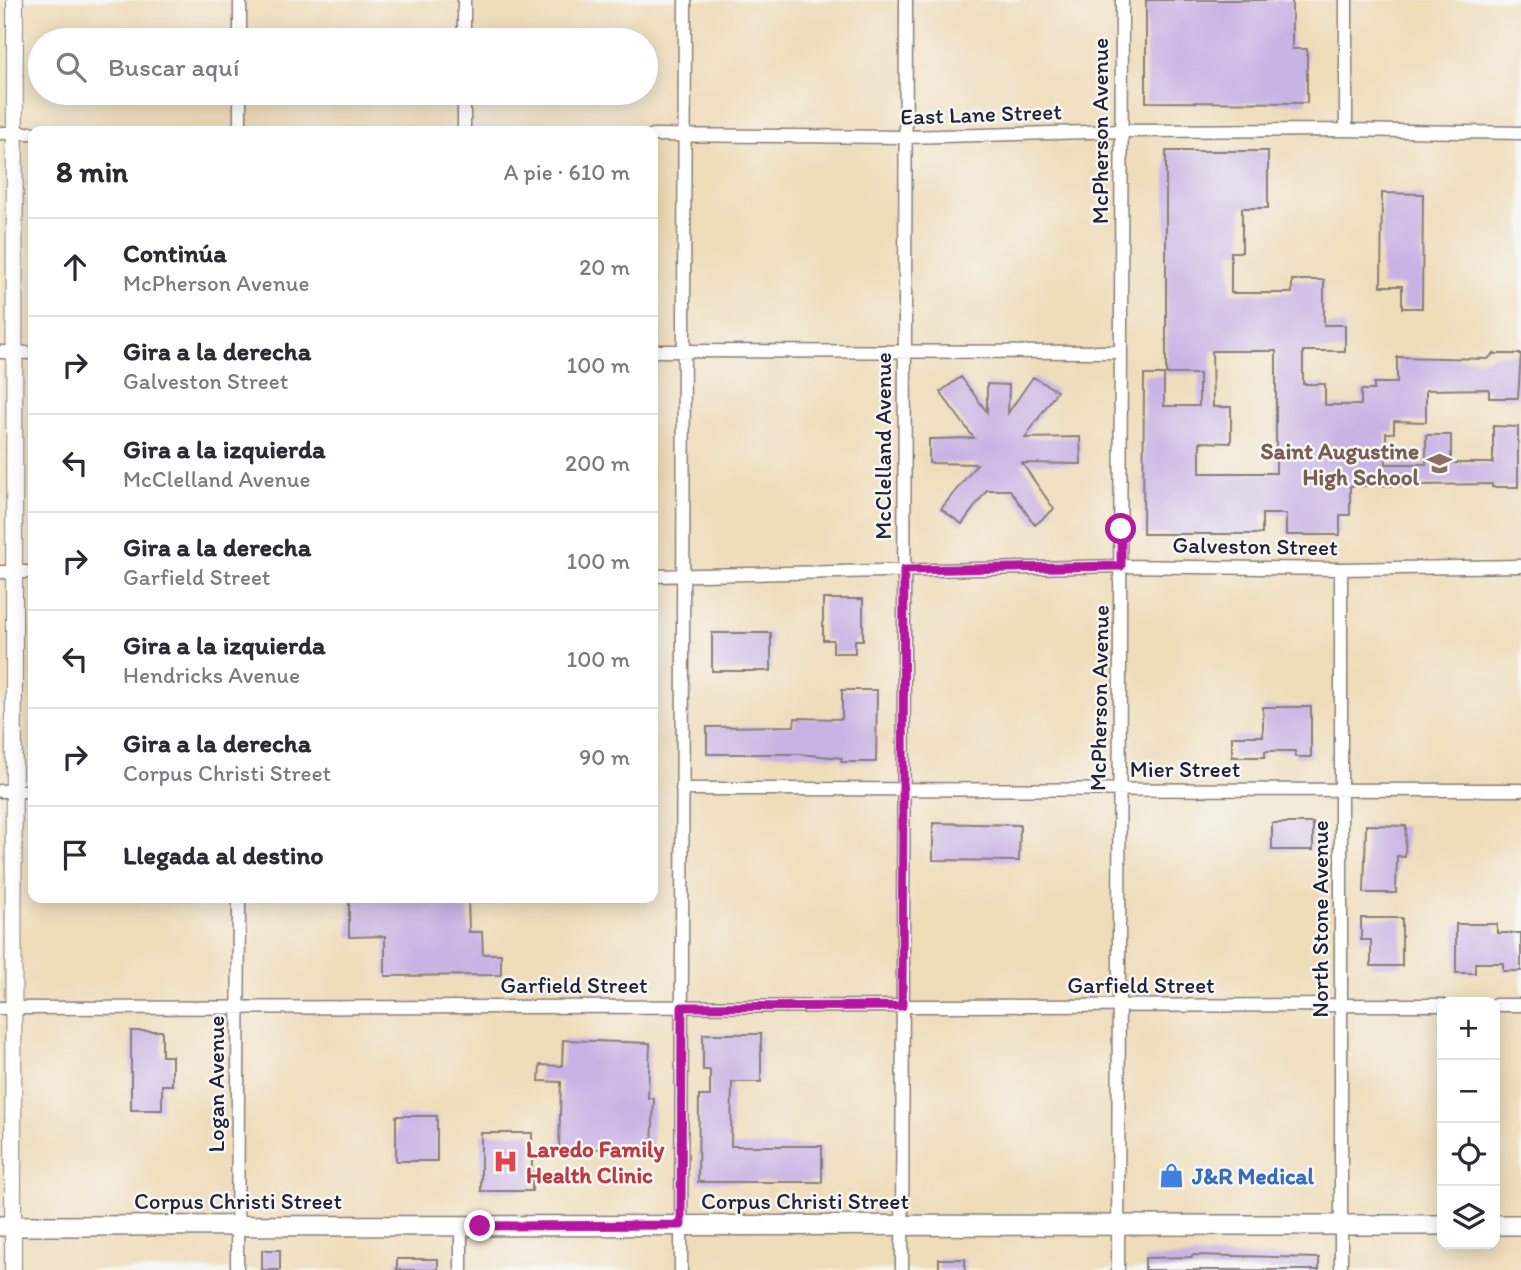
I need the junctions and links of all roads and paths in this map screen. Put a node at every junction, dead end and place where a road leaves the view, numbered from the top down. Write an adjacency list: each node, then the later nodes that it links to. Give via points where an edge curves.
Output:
1 (15, 0): 16 (street)
2 (240, 0): 8 (street)
3 (464, 0): 9 (street)
4 (685, 0): 20 (street)
5 (906, 0): 21 (street, McClelland Avenue)
6 (1122, 0): 15 (street, McPherson Avenue)
7 (1346, 0): 14 (street)
8 (240, 28)
9 (464, 28)
10 (240, 105): 12 (street)
11 (464, 105): 13 (street)
12 (240, 126)
13 (464, 126)
14 (1346, 130): 15 (street, East Lane Street); 18 (street, East Lane Street)
15 (1122, 131): 21 (street, East Lane Street); 27 (street, McPherson Avenue)
16 (7, 133): 17 (street); 24 (street)
17 (28, 133)
18 (1521, 133)
19 (658, 135): 20 (street, East Lane Street)
20 (683, 135): 21 (street, East Lane Street); 23 (street)
21 (905, 138): 26 (street, McClelland Avenue)
22 (658, 351): 23 (street)
23 (682, 351): 26 (street); 35 (street)
24 (7, 352): 25 (street); 32 (street)
25 (28, 352)
26 (903, 352): 27 (street); 31 (street, McClelland Avenue)
27 (1121, 352): 28 (street, McPherson Avenue)
28 (1121, 566): 30 (street, Galveston Street); 31 (street, Galveston Street); 38 (street, McPherson Avenue)
29 (1521, 566): 30 (street, Galveston Street)
30 (1341, 569): 39 (street, North Stone Avenue)
31 (904, 570): 35 (street, Galveston Street); 37 (street, McClelland Avenue)
32 (6, 572): 33 (street); 41 (street)
33 (28, 572)
34 (658, 576): 35 (street, Galveston Street)
35 (682, 576): 36 (street)
36 (682, 789): 37 (street, Mier Street); 50 (street)
37 (903, 790): 38 (street, Mier Street); 48 (street, McClelland Avenue)
38 (1118, 790): 39 (street, Mier Street); 51 (street, McPherson Avenue)
39 (1340, 790): 40 (street, Mier Street); 44 (street, North Stone Avenue)
40 (1521, 790)
41 (6, 791): 42 (street); 52 (street)
42 (28, 791)
43 (239, 903): 49 (street, Logan Avenue)
44 (1341, 1004): 45 (street, Garfield Street); 51 (street, Garfield Street); 56 (street, North Stone Avenue)
45 (1437, 1004)
46 (1500, 1005): 47 (street)
47 (1521, 1005)
48 (902, 1006): 50 (street, Garfield Street); 51 (street, Garfield Street); 54 (street, McClelland Avenue)
49 (237, 1007): 50 (street, Garfield Street); 52 (street, Garfield Street); 61 (street, Logan Avenue)
50 (682, 1007): 53 (street)
51 (1119, 1007): 55 (street, McPherson Avenue)
52 (6, 1008): 60 (street)
53 (681, 1225): 54 (main road, Corpus Christi Street); 62 (main road, Corpus Christi Street); 66 (street)
54 (902, 1225): 55 (main road, Corpus Christi Street); 67 (street, McClelland Avenue)
55 (1118, 1225): 56 (main road, Corpus Christi Street); 68 (street, McPherson Avenue)
56 (1341, 1225): 57 (main road, Corpus Christi Street); 69 (street, North Stone Avenue)
57 (1437, 1225)
58 (1500, 1225): 59 (main road)
59 (1521, 1225)
60 (6, 1226): 61 (main road, Corpus Christi Street); 63 (street)
61 (237, 1226): 62 (main road, Corpus Christi Street); 64 (street, Logan Avenue)
62 (461, 1226): 65 (street)
63 (13, 1270)
64 (237, 1270)
65 (461, 1270)
66 (681, 1270)
67 (902, 1270)
68 (1118, 1270)
69 (1341, 1270)

